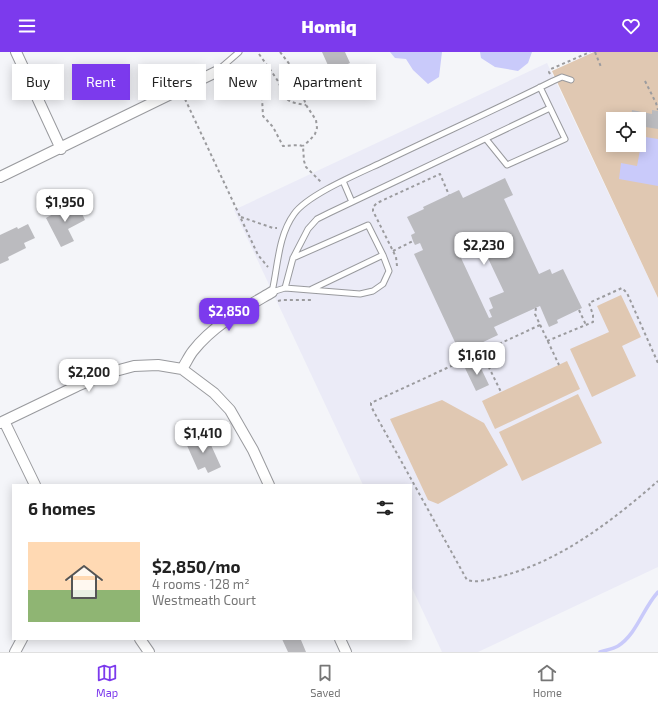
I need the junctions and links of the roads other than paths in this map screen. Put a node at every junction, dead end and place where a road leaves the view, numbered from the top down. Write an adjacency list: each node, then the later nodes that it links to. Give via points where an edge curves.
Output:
1 (16, 52): 9 (street)
2 (239, 52): 3 (lane)
3 (226, 64)
4 (214, 74): 9 (street)
5 (571, 80): 6 (lane, via 562,76)
6 (540, 87): 7 (lane); 11 (lane)
7 (550, 108): 8 (lane); 8 (lane, via 565,139 507,165)
8 (486, 139): 12 (lane)
9 (60, 148): 10 (street)
10 (0, 177)
11 (343, 181): 12 (lane); 17 (lane, via 313,196 294,212 282,236)
12 (352, 202): 14 (lane, via 317,220 308,229)
13 (383, 255): 14 (lane, via 368,225); 16 (lane); 16 (lane, via 389,271 383,284 373,291 360,294)
14 (293, 258): 15 (lane)
15 (285, 288): 16 (lane); 17 (lane)
16 (311, 290)
17 (272, 292): 18 (street, via 217,327 194,350)
18 (182, 369): 19 (street, via 158,365 134,366 108,373); 21 (street, via 214,393 230,410)
19 (2, 422): 20 (street)
20 (34, 484)
21 (269, 484)
22 (21, 640): 25 (street)
23 (141, 640): 26 (street)
24 (340, 640): 27 (street)
25 (15, 652)
26 (149, 652)
27 (346, 652)

